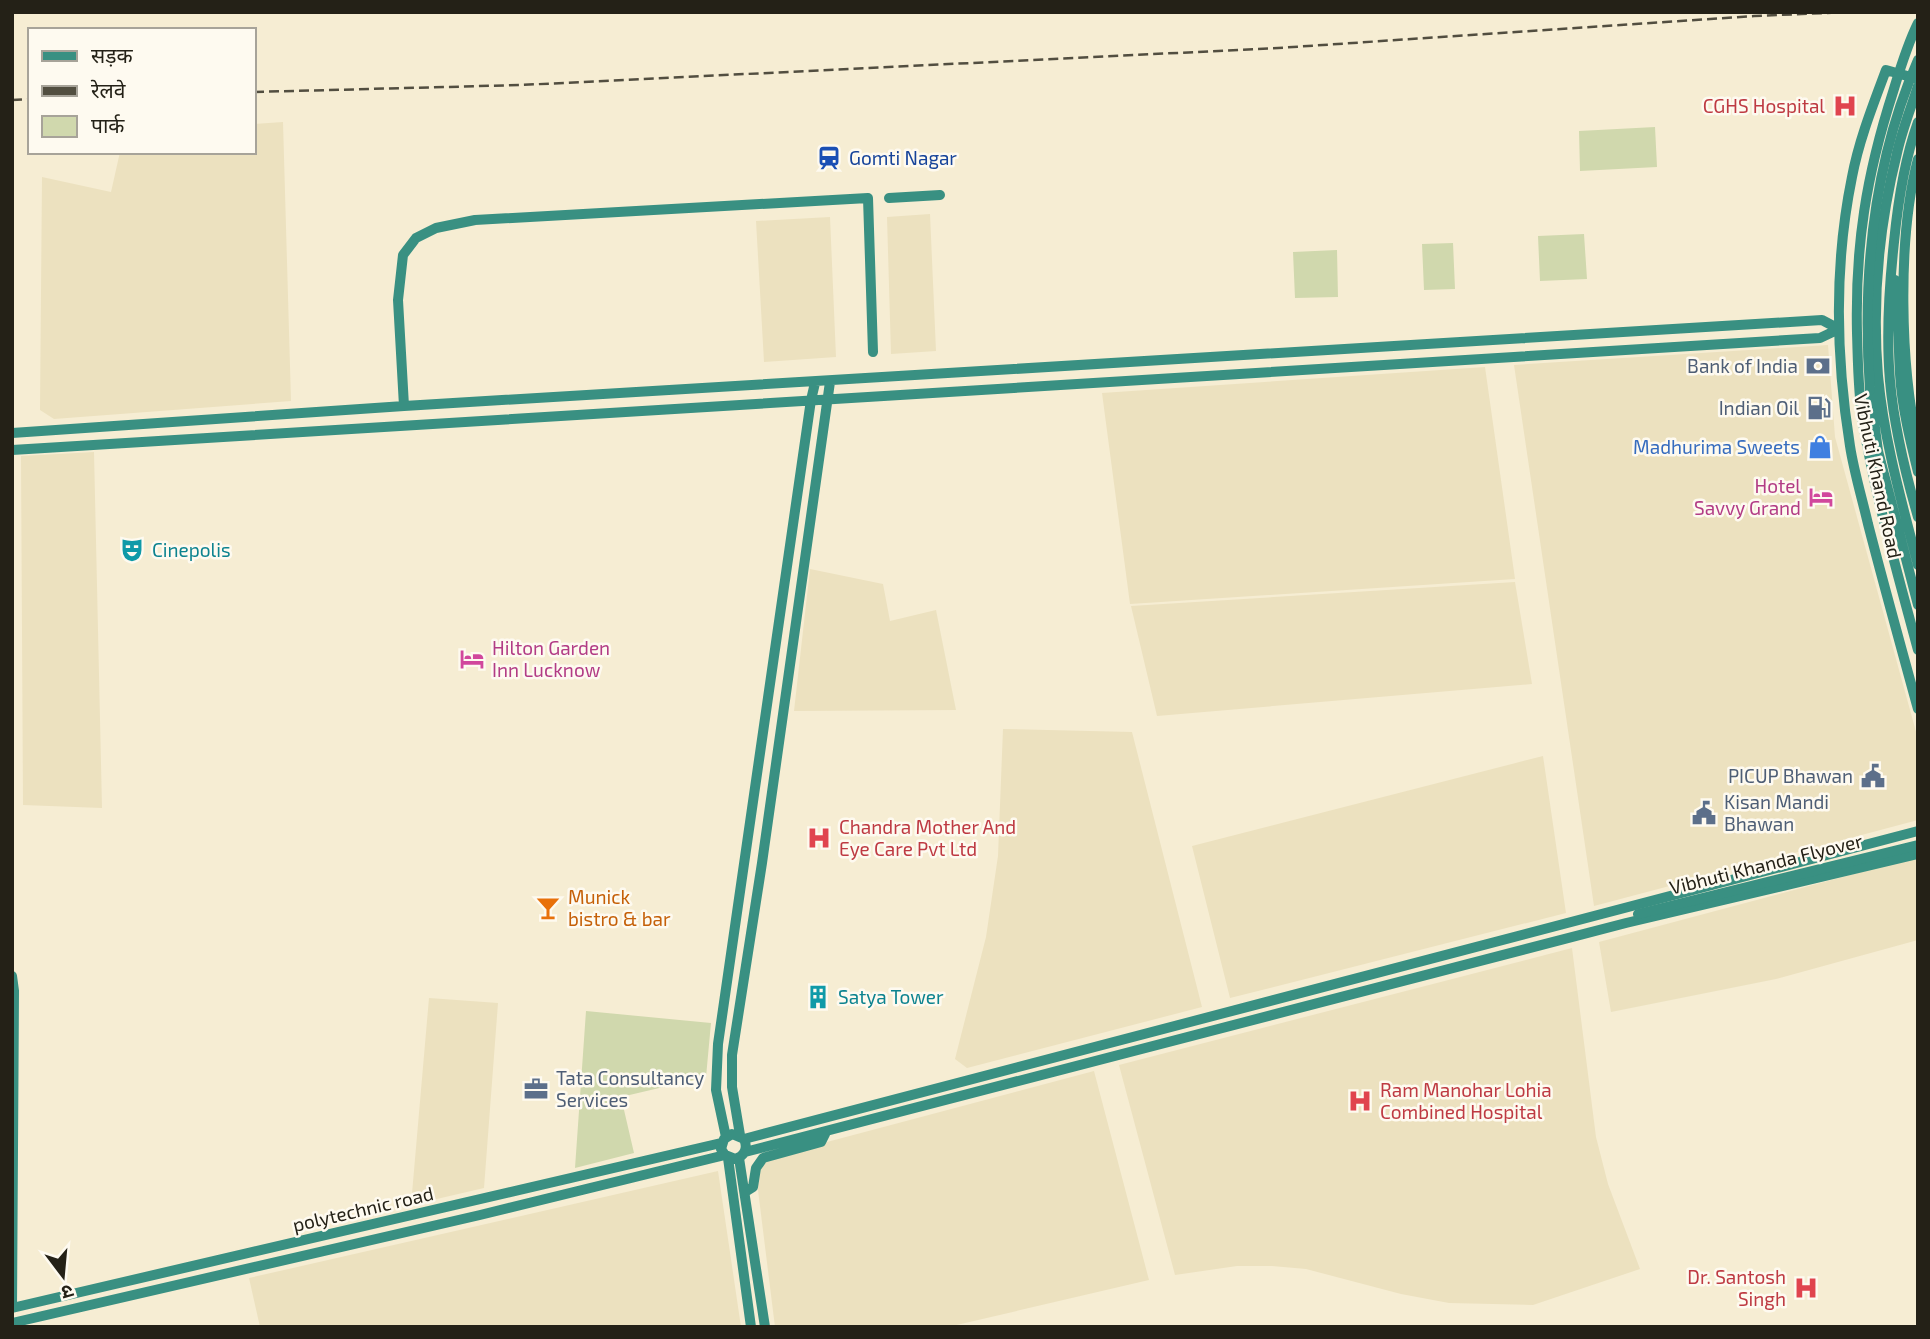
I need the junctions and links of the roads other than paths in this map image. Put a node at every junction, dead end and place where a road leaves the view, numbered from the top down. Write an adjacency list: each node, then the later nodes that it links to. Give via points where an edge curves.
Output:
1 (1918, 23): 29 (street, bridge, via 1872,165 1859,234 1856,292 1863,423)
2 (1918, 60): 17 (street, bridge, via 1887,148 1874,211 1866,331)
3 (1918, 79): 10 (street, Vibhuti Khand Road, via 1886,70 1865,127 1847,208)
4 (1918, 86): 24 (street, via 1897,152 1878,264 1878,376)
5 (1918, 122): 9 (street, via 1898,204)
6 (1918, 159): 22 (street, via 1905,276 1907,363)
7 (940, 195): 8 (street)
8 (889, 198)
9 (1892, 259): 24 (street, via 1888,317); 25 (street, via 1900,376)
10 (1839, 329): 12 (street, via 1822,320); 14 (street, via 1821,338); 18 (street, Vibhuti Khand Road)
11 (873, 352): 16 (street, via 868,198 475,220 436,228 416,238 403,255 398,300)
12 (830, 382): 13 (street); 14 (street)
13 (815, 383): 15 (street); 16 (street)
14 (827, 399): 15 (street); 39 (street, via 732,1055 732,1087)
15 (811, 400): 21 (street); 40 (street, via 718,1044 716,1090)
16 (404, 406): 19 (street)
17 (1872, 416): 18 (street); 28 (street)
18 (1846, 419): 30 (street, Vibhuti Khand Road, via 1887,601)
19 (128, 425): 20 (street); 21 (street)
20 (12, 433)
21 (130, 443): 23 (street)
22 (1918, 446)
23 (12, 450)
24 (1898, 465): 26 (street); 27 (street)
25 (1918, 472)
26 (1918, 517)
27 (1918, 565)
28 (1918, 606)
29 (1918, 650)
30 (1918, 709)
31 (1915, 832): 33 (street); 36 (street)
32 (1918, 845): 34 (street, Vibhuti Khanda Flyover, bridge, via 1637,914)
33 (1917, 854): 34 (street)
34 (1626, 923): 37 (street)
35 (12, 976): 41 (street)
36 (1044, 1059): 37 (street); 39 (street)
37 (1048, 1073): 38 (street)
38 (826, 1132): 42 (street); 44 (street, via 821,1142 763,1158 753,1187)
39 (742, 1137): 40 (street, via 732,1134); 42 (street, via 746,1148)
40 (724, 1140): 43 (street); 45 (street, polytechnic road)
41 (13, 1147): 47 (street)
42 (742, 1155): 43 (street); 44 (street)
43 (726, 1157): 46 (street); 49 (street)
44 (745, 1192): 50 (street)
45 (234, 1256): 46 (street); 47 (street, polytechnic road)
46 (238, 1271): 48 (street)
47 (12, 1308)
48 (13, 1324)
49 (751, 1327)
50 (765, 1327)

